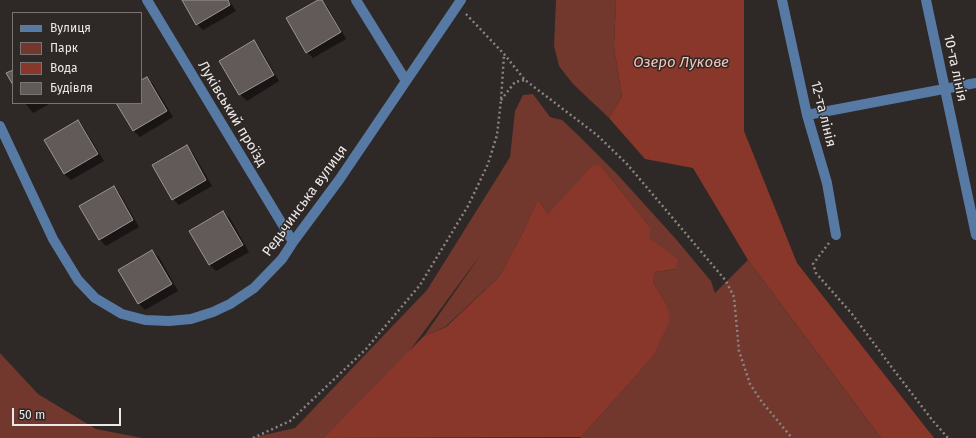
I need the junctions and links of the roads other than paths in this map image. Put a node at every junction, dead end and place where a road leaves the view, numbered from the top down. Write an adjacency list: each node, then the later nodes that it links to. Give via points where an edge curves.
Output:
1 (147, 0): 13 (street, Луківський проїзд)
2 (356, 0): 6 (street)
3 (782, 0): 9 (street, 12-та лінія)
4 (926, 0): 8 (street, 10-та лінія)
5 (459, 2): 6 (street, Редьчинська вулиця)
6 (406, 81): 13 (street, Редьчинська вулиця, via 340,180)
7 (976, 83): 8 (street)
8 (944, 89): 9 (street); 12 (street, 10-та лінія)
9 (807, 115): 11 (street, 12-та лінія, via 827,183)
10 (0, 126): 13 (street, Редьчинська вулиця, via 54,239 78,280 95,298 122,314 146,320 169,321 190,319 213,312 254,288)
11 (836, 235)
12 (976, 235)
13 (293, 242)

